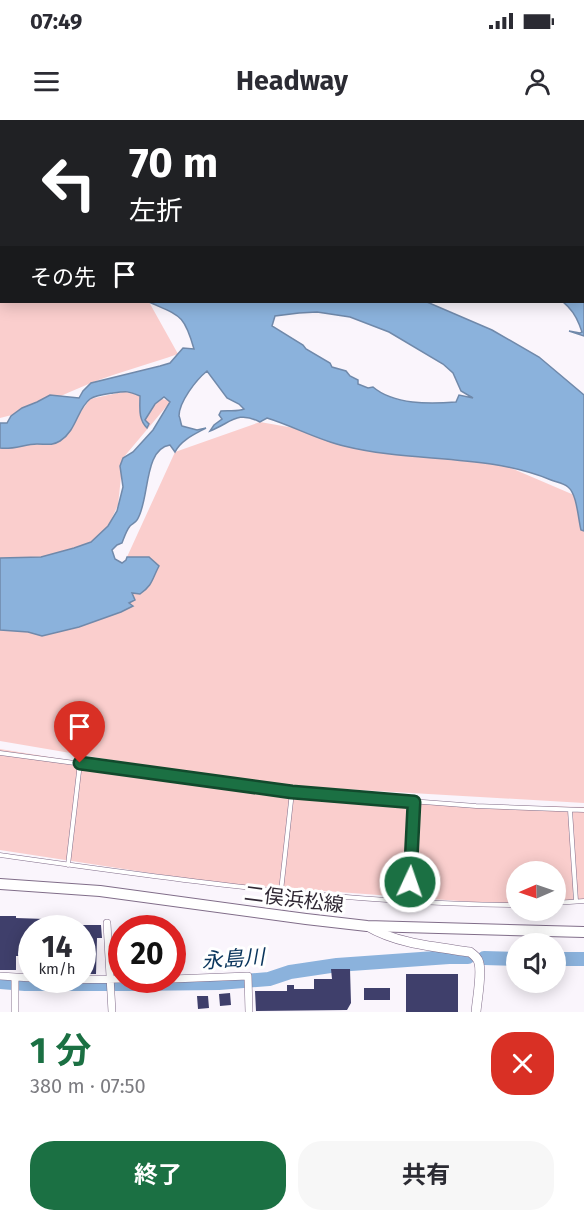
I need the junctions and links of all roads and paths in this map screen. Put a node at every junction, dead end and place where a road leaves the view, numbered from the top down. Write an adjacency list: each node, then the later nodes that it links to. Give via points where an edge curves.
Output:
1 (0, 753): 2 (lane)
2 (80, 763): 3 (lane); 8 (lane)
3 (292, 792): 4 (lane); 10 (lane)
4 (414, 802): 5 (lane); 12 (lane)
5 (570, 810): 6 (lane); 14 (lane)
6 (584, 810)
7 (0, 855): 8 (lane)
8 (68, 865): 10 (lane)
9 (2, 883): 17 (main road, 二俣浜松線, via 100,891)
10 (281, 891): 12 (lane)
11 (584, 901): 14 (lane)
12 (409, 902): 15 (lane)
13 (566, 902): 14 (lane)
14 (576, 902)
15 (506, 905)
16 (107, 923): 19 (street)
17 (367, 926): 18 (main road, 二俣浜松線); 28 (street, via 381,934 474,955 479,961)
18 (584, 932)
19 (108, 943)
20 (0, 976): 21 (street)
21 (15, 977): 22 (street); 25 (street)
22 (18, 977)
23 (186, 979): 27 (street, via 249,980)
24 (111, 993): 26 (street)
25 (15, 1012)
26 (112, 1012)
27 (249, 1012)
28 (476, 1012)

